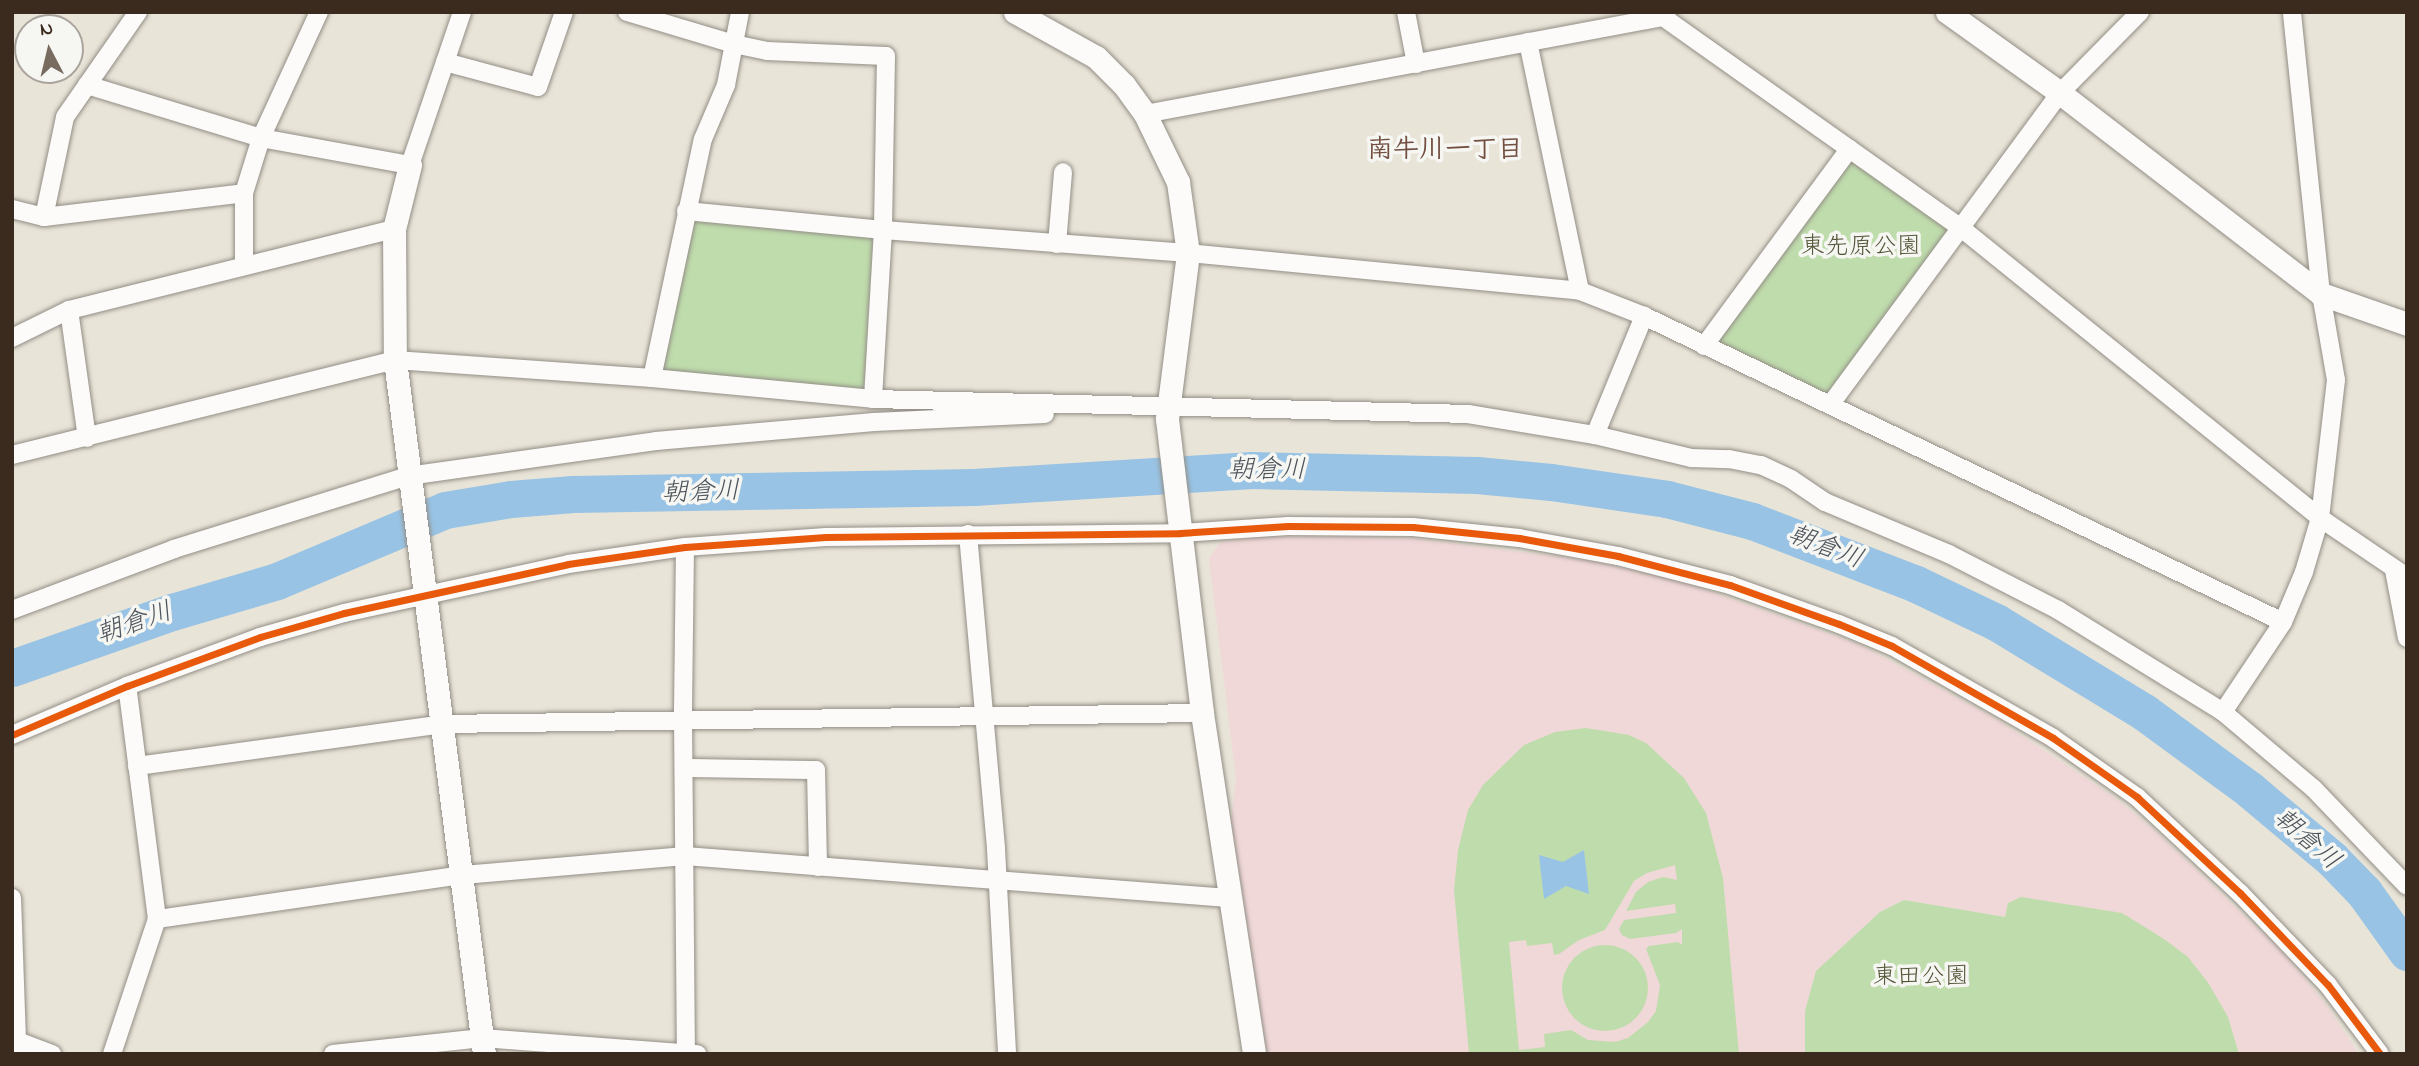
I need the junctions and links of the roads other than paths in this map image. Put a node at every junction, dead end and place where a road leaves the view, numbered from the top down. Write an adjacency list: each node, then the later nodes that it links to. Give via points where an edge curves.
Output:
1 (138, 12): 17 (street)
2 (319, 12): 20 (street)
3 (462, 12): 15 (street)
4 (564, 12): 15 (street, via 538,87)
5 (627, 12): 14 (street)
6 (740, 12): 14 (street)
7 (1015, 12): 19 (street, via 1096,57)
8 (1406, 12): 16 (street)
9 (1947, 12): 18 (street)
10 (2140, 12): 18 (street)
11 (2292, 12): 35 (street)
12 (1665, 15): 13 (street); 21 (street)
13 (1528, 42): 16 (street); 34 (street)
14 (734, 44): 26 (street, via 726,85 703,139); 30 (street, via 767,51 886,56)
15 (445, 61): 22 (street)
16 (1416, 64): 19 (street)
17 (87, 85): 20 (street); 27 (street, via 65,117)
18 (2060, 93): 28 (street); 35 (street)
19 (1145, 114): 32 (street, via 1178,183)
20 (261, 138): 22 (street); 24 (street)
21 (1849, 149): 28 (street); 40 (street)
22 (410, 164): 29 (street)
23 (1063, 172): 31 (street)
24 (244, 193): 27 (street); 33 (street)
25 (12, 209): 27 (street)
26 (686, 211): 30 (street); 42 (street)
27 (44, 217)
28 (1961, 228): 44 (street); 50 (street)
29 (394, 229): 33 (street); 41 (street)
30 (883, 230): 31 (street); 43 (street)
31 (1057, 244): 32 (street)
32 (1188, 253): 34 (street); 45 (street)
33 (244, 265): 36 (street)
34 (1580, 291): 37 (street)
35 (2321, 294): 38 (street); 50 (street, via 2336,380)
36 (69, 310): 39 (street); 47 (street)
37 (1644, 316): 40 (street); 46 (street)
38 (2407, 324)
39 (12, 338)
40 (1704, 346): 44 (street)
41 (395, 360): 42 (street); 47 (street); 49 (street)
42 (652, 378): 43 (street)
43 (873, 399): 45 (street)
44 (1830, 405): 57 (street)
45 (1167, 413): 46 (street, via 1468,414); 49 (street, via 874,422 656,441); 51 (street)
46 (1595, 435): 60 (street, via 1690,458 1761,465 1825,502 1950,554 2058,610)
47 (87, 438): 48 (street)
48 (12, 455)
49 (409, 482): 55 (street); 56 (street, via 174,548)
50 (2320, 518): 54 (street); 57 (street)
51 (1179, 527): 52 (street); 61 (street); 85 (street, via 1385,527 1519,538 1618,556 1730,585 1892,646 2053,738 2137,797 2320,976)
52 (968, 534): 53 (street, via 826,537); 62 (street)
53 (685, 547): 55 (street); 63 (street)
54 (2400, 573): 58 (street)
55 (426, 589): 59 (street, via 260,637); 64 (street)
56 (12, 610)
57 (2283, 622): 60 (street)
58 (2407, 638)
59 (127, 686): 65 (street); 66 (street)
60 (2223, 712): 72 (street, via 2314,789)
61 (1202, 713): 62 (street); 74 (street)
62 (985, 717): 63 (street); 71 (street)
63 (683, 718): 64 (street); 67 (street)
64 (443, 724): 66 (street); 70 (street)
65 (12, 735)
66 (137, 766): 75 (street)
67 (684, 768): 68 (street); 69 (street, via 816,770)
68 (685, 856): 69 (street); 70 (street); 78 (street)
69 (818, 867): 71 (street)
70 (463, 875): 75 (street); 77 (street)
71 (996, 881): 74 (street); 83 (street)
72 (2406, 883)
73 (12, 898): 76 (street)
74 (1228, 898): 84 (street)
75 (157, 919): 80 (street)
76 (14, 1044): 79 (street)
77 (483, 1046): 78 (street); 81 (street)
78 (686, 1053): 82 (street)
79 (52, 1054)
80 (112, 1054)
81 (333, 1054)
82 (697, 1054)
83 (1007, 1054)
84 (1254, 1054)
85 (2380, 1054)

